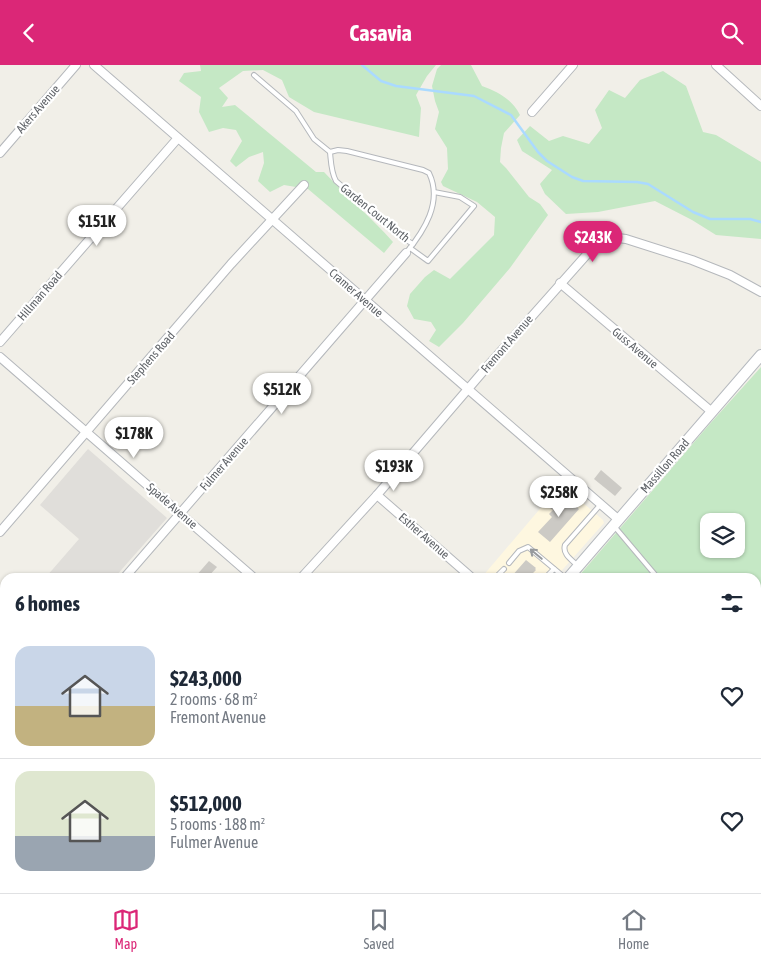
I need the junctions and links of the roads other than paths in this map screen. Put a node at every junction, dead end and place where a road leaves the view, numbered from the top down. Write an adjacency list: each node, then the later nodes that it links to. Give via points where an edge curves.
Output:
1 (76, 65): 10 (street, Akers Avenue)
2 (94, 65): 8 (street, Cramer Avenue)
3 (573, 65): 7 (street)
4 (716, 65): 6 (street)
5 (254, 75): 9 (lane, via 296,111 314,139)
6 (761, 106)
7 (532, 112)
8 (178, 138): 13 (street, Cramer Avenue); 19 (street, Hillman Road)
9 (330, 152): 12 (lane, Fulmer Avenue, via 348,151 423,170 429,173); 14 (lane, Garden Court North, via 336,181)
10 (0, 153)
11 (304, 185): 13 (street, Stephens Road)
12 (434, 192): 14 (lane, Fulmer Avenue, via 426,225); 15 (lane, via 460,197 474,207 428,261)
13 (272, 220): 18 (street, Cramer Avenue); 24 (street, Stephens Road)
14 (413, 244): 15 (lane, Fulmer Avenue)
15 (408, 251): 18 (street, Fulmer Avenue)
16 (560, 283): 17 (street, Fremont Avenue, via 597,243 619,237 692,260); 22 (street, Fremont Avenue); 23 (street, Guss Avenue)
17 (761, 292)
18 (365, 301): 22 (street, Cramer Avenue); 27 (street, Fulmer Avenue)
19 (0, 341)
20 (761, 355): 23 (street, Massillon Road)
21 (0, 357): 24 (street, Spade Avenue)
22 (467, 390): 25 (street, Fremont Avenue); 26 (street, Cramer Avenue)
23 (712, 412): 28 (street, Massillon Road)
24 (87, 432): 27 (street, Spade Avenue); 29 (street, Stephens Road)
25 (377, 495): 36 (street, Fremont Avenue); 37 (street, Esther Avenue)
26 (601, 504): 28 (street, Cramer Avenue); 31 (lane, via 565,545 566,554)
27 (181, 514): 34 (street, Fulmer Avenue); 35 (street, Spade Avenue)
28 (616, 523): 31 (street, Massillon Road); 42 (lane)
29 (0, 532)
30 (509, 563): 33 (lane, one-way to 30, via 528,547)
31 (579, 566): 41 (street, Massillon Road)
32 (504, 569): 38 (lane)
33 (554, 569): 39 (lane); 40 (lane)
34 (129, 573)
35 (248, 573)
36 (306, 573)
37 (466, 573)
38 (502, 573)
39 (550, 573)
40 (559, 573)
41 (573, 573)
42 (654, 573)

